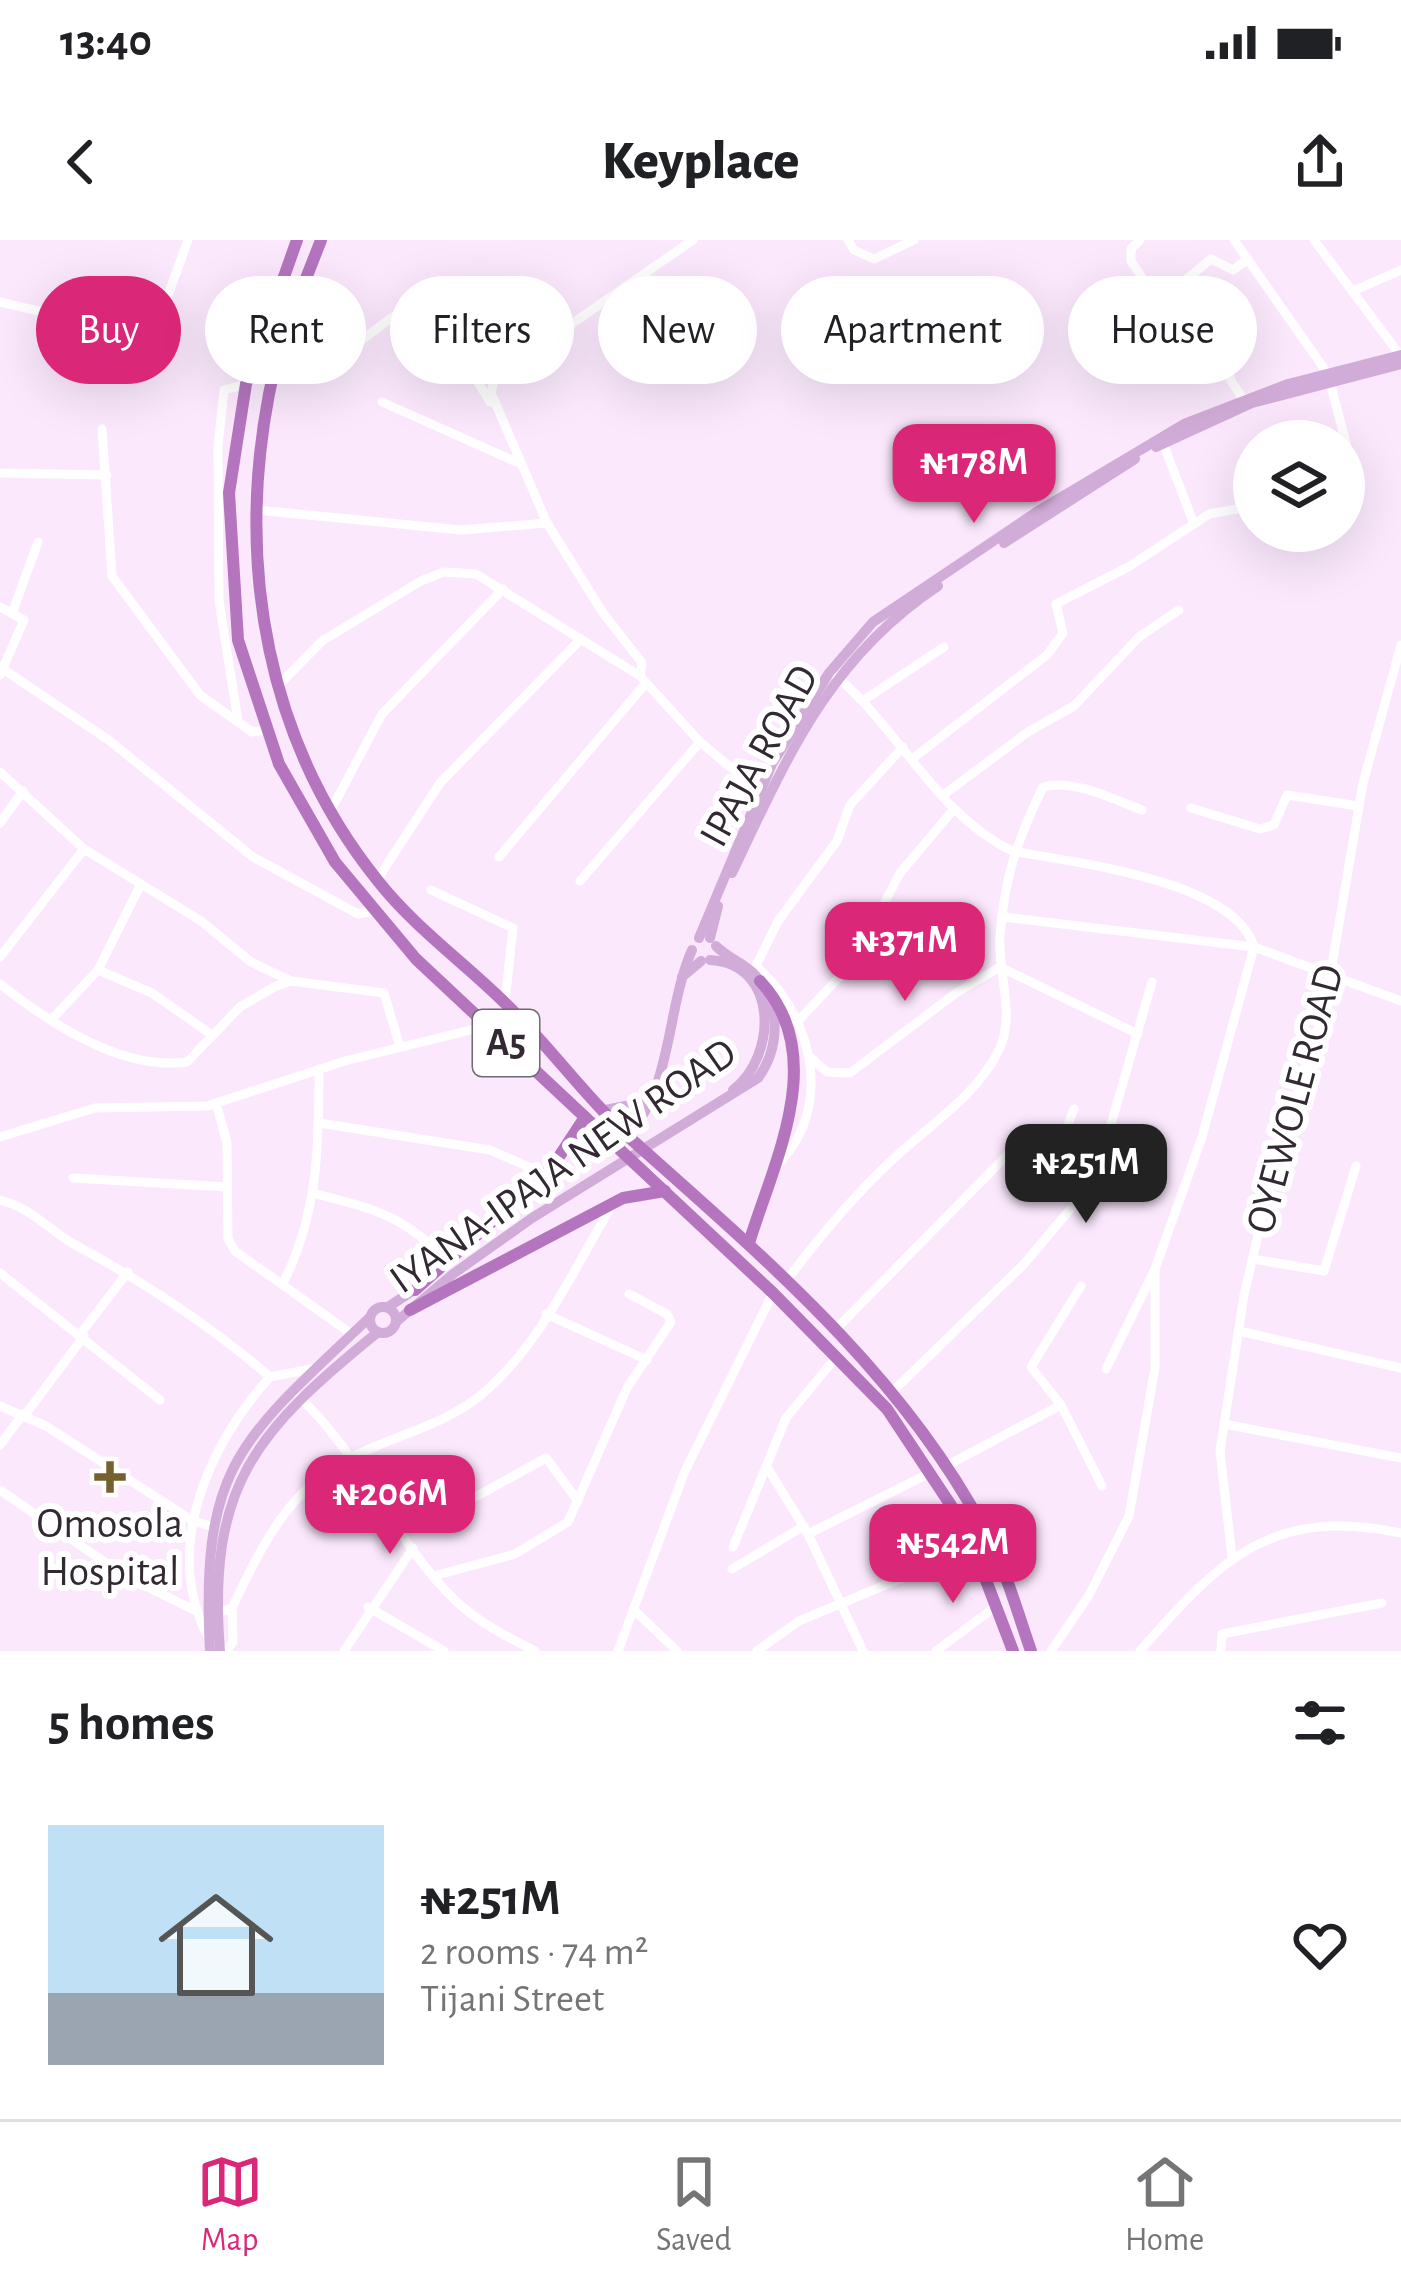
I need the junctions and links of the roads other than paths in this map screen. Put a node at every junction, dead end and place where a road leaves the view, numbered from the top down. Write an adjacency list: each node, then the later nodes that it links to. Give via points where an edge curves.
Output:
1 (188, 240): 16 (street, via 162,312 148,320)
2 (294, 240): 12 (highway, A5)
3 (321, 240): 13 (highway, A5)
4 (693, 240): 25 (street, via 495,376)
5 (848, 240): 6 (street, via 874,259)
6 (914, 240)
7 (1234, 240): 10 (street)
8 (1314, 240): 15 (street)
9 (1136, 241): 14 (street, via 1131,261)
10 (1248, 259): 20 (street); 23 (street, via 1233,270 1210,260 1187,279)
11 (1401, 269): 15 (street)
12 (282, 276)
13 (307, 276)
14 (1141, 276)
15 (1353, 291): 18 (street)
16 (0, 302)
17 (366, 339): 25 (street, via 429,302)
18 (1401, 355): 20 (main road, IPAJA ROAD)
19 (1401, 364): 20 (main road, IPAJA ROAD)
20 (1329, 377): 23 (main road, IPAJA ROAD); 26 (main road, IPAJA ROAD); 27 (street)
21 (246, 384): 50 (street, via 224,390 218,446 219,601); 51 (highway, A5, via 233,443 228,544 238,640)
22 (272, 384): 33 (highway, A5)
23 (1243, 399): 26 (main road, IPAJA ROAD)
24 (382, 402): 30 (street)
25 (491, 404): 30 (street)
26 (1202, 419): 29 (main road, IPAJA ROAD); 57 (main road, IPAJA ROAD, via 1093,477 873,622 816,692)
27 (1340, 420)
28 (102, 428): 32 (street)
29 (1163, 443): 36 (street); 46 (main road, IPAJA ROAD, via 907,608)
30 (520, 464): 35 (street)
31 (0, 473): 32 (street)
32 (106, 475): 50 (street, via 108,552 120,592 200,695)
33 (256, 510): 35 (street, via 461,530); 48 (highway, A5, via 259,592)
34 (1233, 510): 36 (street)
35 (547, 523): 47 (street, via 642,663)
36 (1194, 524): 54 (street, via 1056,604 1063,634 1047,655)
37 (38, 542): 41 (street)
38 (503, 589): 42 (street); 48 (street, via 464,572 421,580 322,641); 63 (street, via 382,714)
39 (0, 608): 41 (street)
40 (1179, 610): 58 (street, via 1139,637 1074,706)
41 (13, 611): 45 (street, via 24,620)
42 (579, 641): 47 (street); 68 (street, via 440,783)
43 (1401, 645): 59 (street, OYEWOLE ROAD)
44 (944, 647): 49 (street)
45 (1, 670): 72 (street, via 110,740 273,870 358,914)
46 (837, 677): 49 (street); 57 (main road, IPAJA ROAD)
47 (643, 679): 52 (street); 67 (street)
48 (277, 687): 63 (highway, A5)
49 (864, 700): 53 (street)
50 (238, 722): 51 (street)
51 (266, 730): 72 (highway, A5, via 335,862)
52 (700, 742): 57 (street); 69 (street)
53 (903, 747): 54 (street); 79 (street, via 850,805 837,841 778,921)
54 (913, 759): 58 (street)
55 (0, 772): 56 (street)
56 (23, 791): 64 (street); 65 (street)
57 (763, 794): 75 (main road, IPAJA ROAD)
58 (942, 796): 60 (street)
59 (1358, 806): 61 (street, via 1287,795 1274,825 1260,829); 80 (street, OYEWOLE ROAD)
60 (954, 808): 66 (street); 87 (street, via 901,873 854,961)
61 (1191, 808)
62 (1142, 810): 66 (street, via 1047,785)
63 (330, 812): 68 (highway, A5)
64 (0, 823)
65 (84, 849): 70 (street); 76 (street)
66 (1012, 850): 73 (street); 74 (street, via 1214,900 1248,927)
67 (499, 857)
68 (377, 880): 85 (highway, A5)
69 (580, 880)
70 (139, 888): 78 (street); 81 (street)
71 (431, 890): 85 (street, via 513,928)
72 (374, 911): 88 (highway, A5)
73 (1003, 917): 74 (street); 77 (street)
74 (1254, 947): 80 (street); 116 (street)
75 (705, 949): 79 (main road); 94 (main road, IPAJA ROAD, via 679,980); 100 (main road, IYANA-IPAJA NEW ROAD, via 750,981 766,1016 765,1042 740,1084)
76 (0, 957)
77 (1000, 967): 89 (street); 92 (street, via 850,1073 827,1072); 119 (street, via 1006,1012 998,1053 823,1232)
78 (98, 970): 86 (street); 90 (street, via 152,992)
79 (756, 973): 87 (street); 100 (main road, IYANA-IPAJA NEW ROAD, via 776,1026 766,1067 737,1096); 104 (highway, via 778,1003 794,1048 792,1103)
80 (1331, 976): 84 (street); 114 (street, OYEWOLE ROAD)
81 (292, 981): 90 (street, via 253,997); 91 (street, via 384,993)
82 (1151, 982): 89 (street)
83 (0, 984): 86 (street)
84 (1401, 1001)
85 (505, 1002): 97 (highway, A5)
86 (53, 1018): 90 (street, via 123,1055 173,1064 187,1062)
87 (800, 1019): 92 (street)
88 (487, 1026): 91 (street); 98 (highway, A5)
89 (1138, 1034): 141 (street, via 1095,1180 1024,1264)
90 (212, 1035)
91 (400, 1047): 93 (street)
92 (809, 1056): 104 (street, via 806,1119 795,1148)
93 (319, 1070): 95 (street); 99 (street)
94 (650, 1101): 97 (main road); 101 (main road, IPAJA ROAD)
95 (216, 1103): 102 (street, via 95,1108); 108 (street)
96 (1074, 1109): 130 (street, via 1063,1138 1029,1134)
97 (605, 1111): 101 (highway, A5)
98 (585, 1117): 106 (highway); 109 (highway, A5)
99 (319, 1123): 106 (street, via 490,1150); 110 (street)
100 (672, 1131): 105 (main road, IYANA-IPAJA NEW ROAD)
101 (628, 1136): 113 (highway, A5)
102 (0, 1137)
103 (1356, 1166): 114 (street, via 1324,1271)
104 (775, 1167): 113 (highway)
105 (606, 1169): 122 (main road, IYANA-IPAJA NEW ROAD); 126 (main road, IYANA-IPAJA NEW ROAD)
106 (545, 1174): 115 (highway)
107 (73, 1178): 108 (street)
108 (227, 1187): 120 (street, via 228,1239)
109 (664, 1191): 112 (highway); 123 (highway, A5)
110 (313, 1193): 115 (street, via 400,1219); 120 (street)
111 (0, 1200): 117 (street)
112 (614, 1202): 126 (highway); 127 (street)
113 (749, 1243): 119 (highway, A5)
114 (1253, 1259): 131 (street, OYEWOLE ROAD)
115 (445, 1260): 122 (highway)
116 (1156, 1269): 139 (street); 187 (street, via 1155,1368 1129,1516)
117 (128, 1272): 133 (street); 140 (street)
118 (1, 1278): 133 (street)
119 (788, 1279): 130 (highway, A5)
120 (282, 1285): 134 (street)
121 (1081, 1286): 144 (street, via 1031,1367)
122 (415, 1290): 125 (main road, IYANA-IPAJA NEW ROAD)
123 (773, 1293): 135 (highway, A5); 173 (street, via 685,1471)
124 (629, 1294): 136 (street, via 671,1322)
125 (388, 1307): 128 (main road); 129 (main road)
126 (410, 1310): 129 (main road, IYANA-IPAJA NEW ROAD)
127 (546, 1314): 136 (street); 149 (street, via 523,1353 477,1398)
128 (369, 1318): 132 (main road); 134 (main road, IYANA-IPAJA NEW ROAD)
129 (396, 1322): 132 (main road)
130 (837, 1328): 141 (highway, A5)
131 (1239, 1331): 137 (street); 147 (street, OYEWOLE ROAD)
132 (378, 1332): 142 (main road, IYANA-IPAJA NEW ROAD)
133 (82, 1335): 143 (street); 146 (street)
134 (353, 1335): 138 (main road, IYANA-IPAJA NEW ROAD)
135 (837, 1356): 152 (street, via 786,1418); 153 (highway, A5)
136 (647, 1360): 156 (street)
137 (1401, 1367)
138 (318, 1368): 140 (street); 158 (main road, IYANA-IPAJA NEW ROAD, via 250,1436 224,1482)
139 (1106, 1370)
140 (270, 1377): 157 (street, via 217,1448)
141 (890, 1394): 151 (highway, A5)
142 (298, 1397): 149 (street); 174 (main road, IYANA-IPAJA NEW ROAD, via 266,1434 235,1493)
143 (160, 1400)
144 (1061, 1405): 151 (street); 154 (street)
145 (0, 1406): 146 (street)
146 (24, 1414): 148 (street); 157 (street)
147 (1223, 1424): 150 (street); 165 (street, OYEWOLE ROAD)
148 (0, 1444)
149 (349, 1458): 159 (street); 172 (street, via 278,1516)
150 (1401, 1458)
151 (946, 1466): 186 (highway, A5, via 994,1550)
152 (767, 1467): 160 (street); 162 (street)
153 (930, 1473): 160 (street); 163 (highway, A5)
154 (1102, 1486)
155 (0, 1490): 174 (street, via 125,1576)
156 (578, 1501): 159 (street, via 546,1458); 167 (street, via 568,1522 535,1545)
157 (194, 1520): 158 (street); 174 (street, via 189,1592)
158 (214, 1527): 174 (main road, IYANA-IPAJA NEW ROAD)
159 (398, 1529): 164 (street)
160 (806, 1530): 166 (street); 171 (street)
161 (1401, 1533): 165 (street, via 1309,1524)
162 (733, 1546)
163 (974, 1548): 169 (highway, A5); 171 (street)
164 (413, 1549): 167 (street); 170 (street)
165 (1232, 1557): 188 (street)
166 (732, 1569)
167 (434, 1576): 179 (street, via 458,1604)
168 (1382, 1603): 189 (street, via 1222,1634)
169 (998, 1605): 184 (street); 185 (highway, A5)
170 (368, 1607): 177 (street); 178 (street)
171 (841, 1607): 182 (street, via 799,1622); 183 (street)
172 (232, 1608): 174 (street); 176 (street, via 232,1645)
173 (635, 1611): 180 (street); 181 (street)
174 (206, 1612): 175 (main road); 176 (main road)
175 (210, 1645)
176 (223, 1651)
177 (344, 1651)
178 (444, 1651)
179 (535, 1651)
180 (618, 1651)
181 (677, 1651)
182 (757, 1651)
183 (863, 1651)
184 (936, 1651)
185 (1013, 1651)
186 (1031, 1651)
187 (1051, 1651)
188 (1140, 1651)
189 (1221, 1651)

